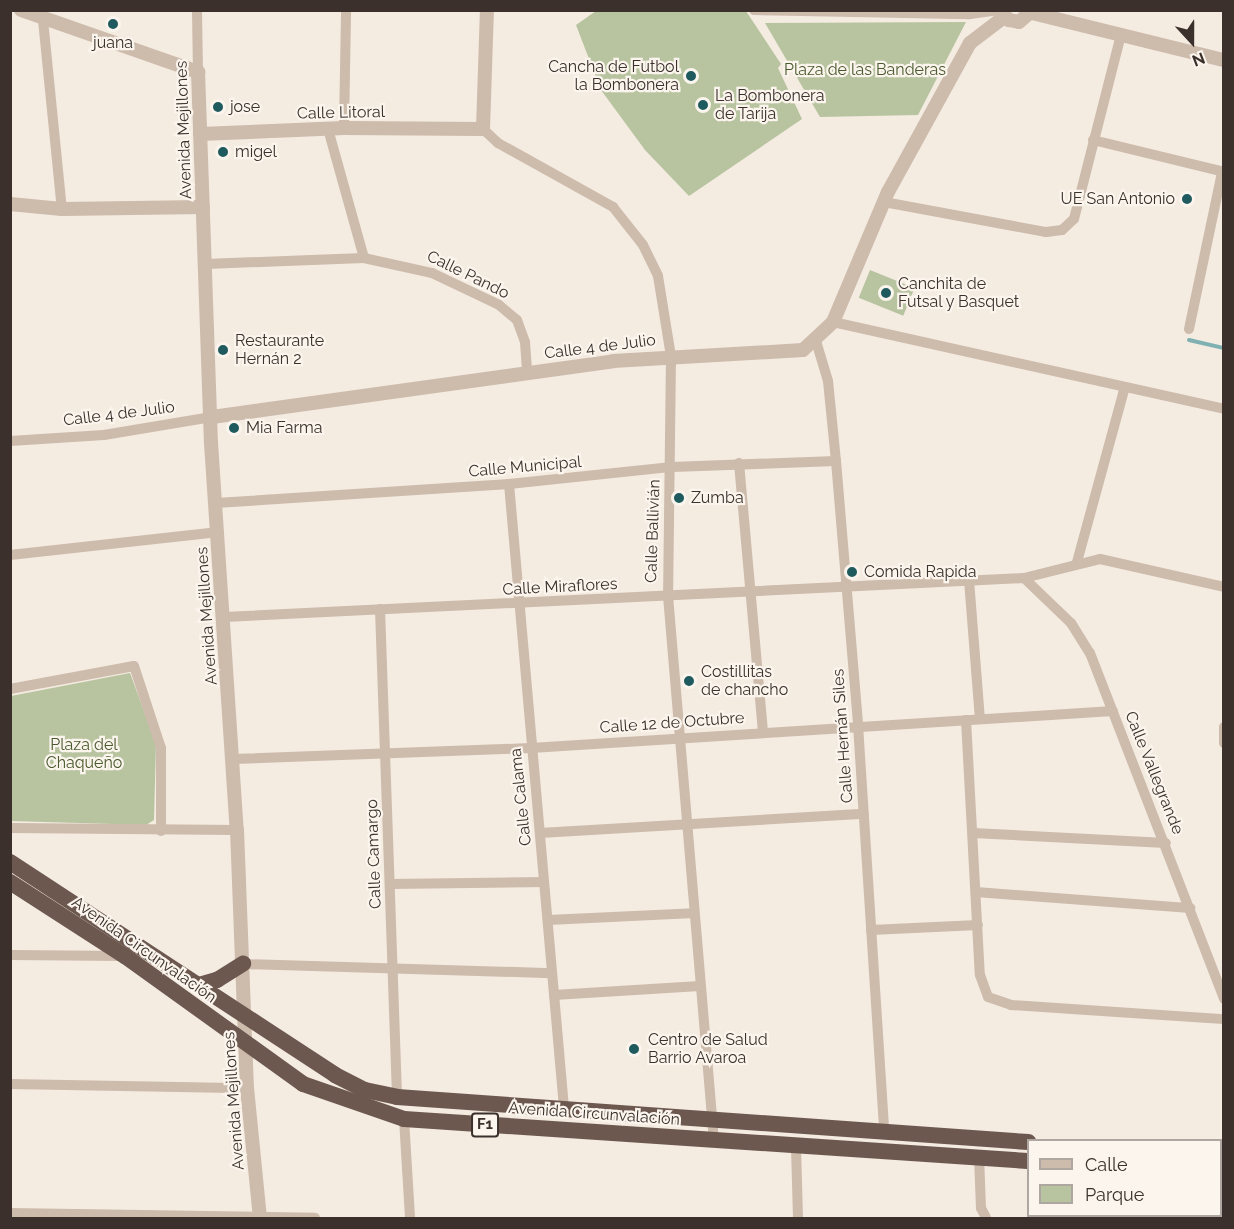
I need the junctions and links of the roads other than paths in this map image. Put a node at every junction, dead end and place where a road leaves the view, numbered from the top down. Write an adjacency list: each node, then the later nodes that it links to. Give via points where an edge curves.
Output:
1 (21, 10): 8 (street)
2 (197, 10): 11 (street, Avenida Mejillones)
3 (346, 10): 12 (street)
4 (487, 10): 14 (street)
5 (755, 12): 7 (street)
6 (1033, 12): 7 (street, via 1019,22); 9 (street)
7 (1001, 13): 18 (street, Calle 4 de Julio, via 970,43)
8 (43, 20): 11 (street); 21 (street)
9 (1121, 34): 10 (street); 16 (street)
10 (1224, 60)
11 (198, 72): 15 (street, Avenida Mejillones)
12 (344, 128): 13 (street, Calle Litoral); 14 (street, Calle Litoral)
13 (328, 129): 15 (street, Calle Litoral); 22 (street)
14 (483, 129): 27 (street, Calle Ballivián, via 498,143 590,191 613,207 630,227 658,276)
15 (200, 134): 20 (street, Avenida Mejillones)
16 (1093, 140): 17 (street); 18 (street, via 1074,219 1062,230 1046,232)
17 (1223, 172): 25 (street)
18 (884, 202): 24 (street, Calle 4 de Julio, via 856,260)
19 (10, 204): 21 (street)
20 (202, 207): 21 (street); 23 (street, Avenida Mejillones)
21 (62, 209)
22 (364, 258): 23 (street, Calle Pando); 28 (street, Calle Pando, via 432,273 499,305 517,320 525,342)
23 (206, 264): 31 (street, Avenida Mejillones)
24 (833, 322): 26 (street, Calle 4 de Julio); 29 (street)
25 (1189, 329)
26 (816, 341): 27 (street, Calle 4 de Julio, via 803,350); 33 (street, Calle Hernán Siles, via 828,381)
27 (671, 356): 28 (street, Calle 4 de Julio); 35 (street, Calle Ballivián)
28 (527, 373): 31 (street, Calle 4 de Julio)
29 (1125, 387): 30 (street); 40 (street)
30 (1224, 409)
31 (212, 417): 32 (street, Calle 4 de Julio, via 104,435); 37 (street, Avenida Mejillones)
32 (10, 441)
33 (836, 461): 34 (street, Calle Municipal); 43 (street, Calle Hernán Siles)
34 (739, 463): 35 (street, Calle Municipal); 45 (street)
35 (672, 467): 36 (street, Calle Municipal); 46 (street, Calle Ballivián)
36 (509, 484): 37 (street, Calle Municipal); 47 (street, Calle Calama)
37 (216, 503): 38 (street, Avenida Mejillones)
38 (219, 532): 39 (street); 49 (street, Avenida Mejillones)
39 (10, 555)
40 (1077, 562): 41 (street, Calle Miraflores); 44 (street, Calle Miraflores, via 1124,562)
41 (1024, 578): 42 (street, Calle Miraflores); 51 (street, Calle Vallegrande, via 1071,623 1090,653)
42 (969, 580): 43 (street, Calle Miraflores); 52 (street)
43 (845, 587): 45 (street, Calle Miraflores); 54 (street, Calle Hernán Siles)
44 (1224, 587)
45 (752, 590): 46 (street, Calle Miraflores); 56 (street)
46 (668, 596): 47 (street, Calle Miraflores); 57 (street, Calle Ballivián)
47 (520, 605): 48 (street, Calle Miraflores); 59 (street, Calle Calama)
48 (380, 609): 49 (street, Calle Miraflores); 60 (street, Calle Camargo)
49 (224, 617): 61 (street, Avenida Mejillones)
50 (10, 690): 66 (street, via 134,666 161,748)
51 (1113, 711): 52 (street, Calle 12 de Octubre); 69 (street, Calle Vallegrande)
52 (981, 719): 53 (street, Calle 12 de Octubre)
53 (966, 720): 54 (street, Calle 12 de Octubre); 68 (street)
54 (858, 725): 56 (street, Calle 12 de Octubre); 62 (street, Calle Hernán Siles)
55 (1224, 727): 58 (street)
56 (763, 731): 57 (street, Calle 12 de Octubre)
57 (679, 739): 59 (street, Calle 12 de Octubre); 63 (street, Calle Ballivián)
58 (1224, 743)
59 (531, 748): 60 (street, Calle 12 de Octubre); 67 (street, Calle Calama)
60 (385, 752): 61 (street, Calle 12 de Octubre, via 308,759); 73 (street, Calle Camargo)
61 (233, 759): 65 (street, Avenida Mejillones)
62 (863, 814): 63 (street); 79 (street, Calle Hernán Siles)
63 (686, 824): 67 (street); 76 (street, Calle Ballivián)
64 (10, 828): 66 (street)
65 (237, 830): 66 (street); 82 (street, Avenida Mejillones)
66 (161, 831)
67 (540, 833): 72 (street, Calle Calama)
68 (974, 833): 69 (street); 74 (street)
69 (1166, 843): 75 (street, Calle Vallegrande)
70 (10, 862): 85 (highway, Avenida Circunvalación / F1)
71 (10, 882): 81 (highway, Avenida Circunvalación / F1)
72 (544, 882): 73 (street); 77 (street, Calle Calama)
73 (390, 884): 83 (street, Calle Camargo)
74 (976, 892): 75 (street); 78 (street)
75 (1190, 908): 88 (street, Calle Vallegrande)
76 (694, 913): 77 (street); 86 (street, Calle Ballivián)
77 (548, 920): 84 (street, Calle Calama)
78 (978, 925): 79 (street); 90 (street, via 980,975 988,997 1011,1005)
79 (871, 930): 98 (street, Calle Hernán Siles)
80 (10, 956): 81 (street)
81 (125, 956): 91 (highway, Avenida Circunvalación / F1)
82 (243, 964): 83 (street); 85 (highway, via 217,980); 89 (street, Avenida Mejillones)
83 (393, 968): 84 (street); 94 (street, Calle Camargo)
84 (552, 973): 87 (street, Calle Calama)
85 (199, 985): 89 (highway, Avenida Circunvalación / F1)
86 (700, 986): 87 (street); 97 (street, Calle Ballivián)
87 (554, 994): 95 (street, Calle Calama)
88 (1224, 999)
89 (245, 1017): 91 (street, Avenida Mejillones); 94 (highway, Avenida Circunvalación / F1, via 335,1075 365,1090)
90 (1224, 1019)
91 (245, 1044): 93 (street, Avenida Mejillones); 96 (highway, Avenida Circunvalación / F1, via 303,1084)
92 (10, 1084): 93 (street)
93 (247, 1088): 105 (street, Avenida Mejillones)
94 (397, 1097): 95 (highway, Avenida Circunvalación / F1)
95 (564, 1108): 97 (highway, Avenida Circunvalación / F1)
96 (404, 1119): 99 (highway, Avenida Circunvalación / F1); 107 (street)
97 (712, 1119): 98 (highway, Avenida Circunvalación / F1); 99 (street, Calle Ballivián)
98 (884, 1131): 100 (highway, Avenida Circunvalación / F1)
99 (714, 1140): 101 (highway, Avenida Circunvalación / F1)
100 (1027, 1142)
101 (796, 1147): 102 (highway, Avenida Circunvalación / F1); 108 (street)
102 (979, 1156): 103 (highway, Avenida Circunvalación / F1); 109 (street, via 981,1208)
103 (1027, 1161)
104 (10, 1213): 105 (street)
105 (260, 1218): 106 (street)
106 (315, 1218)
107 (410, 1218)
108 (798, 1218)
109 (986, 1218)

